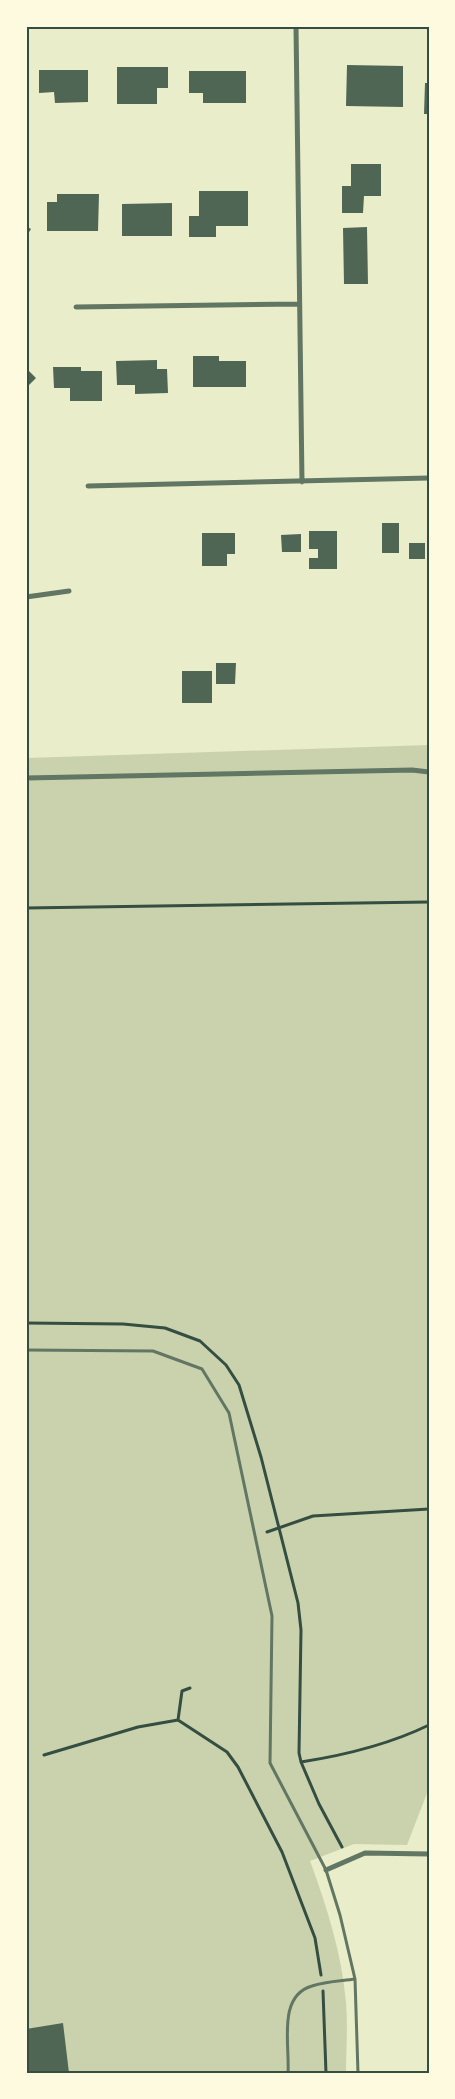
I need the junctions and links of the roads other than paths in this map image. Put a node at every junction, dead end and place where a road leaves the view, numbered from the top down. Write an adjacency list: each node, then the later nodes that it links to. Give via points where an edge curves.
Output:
1 (296, 26): 2 (street)
2 (298, 304): 3 (street); 5 (street)
3 (76, 307)
4 (429, 478): 5 (street)
5 (302, 482): 6 (street)
6 (88, 486)
7 (69, 590): 8 (street)
8 (26, 597)
9 (429, 772): 10 (street)
10 (26, 778)
11 (26, 1350): 13 (lane, via 153,1351 202,1369 229,1413 272,1616 270,1763)
12 (429, 1854): 13 (street, via 365,1853)
13 (326, 1870): 14 (lane)
14 (355, 1979): 15 (lane, via 301,1990 288,2016); 16 (lane)
15 (288, 2073)
16 (358, 2073)

